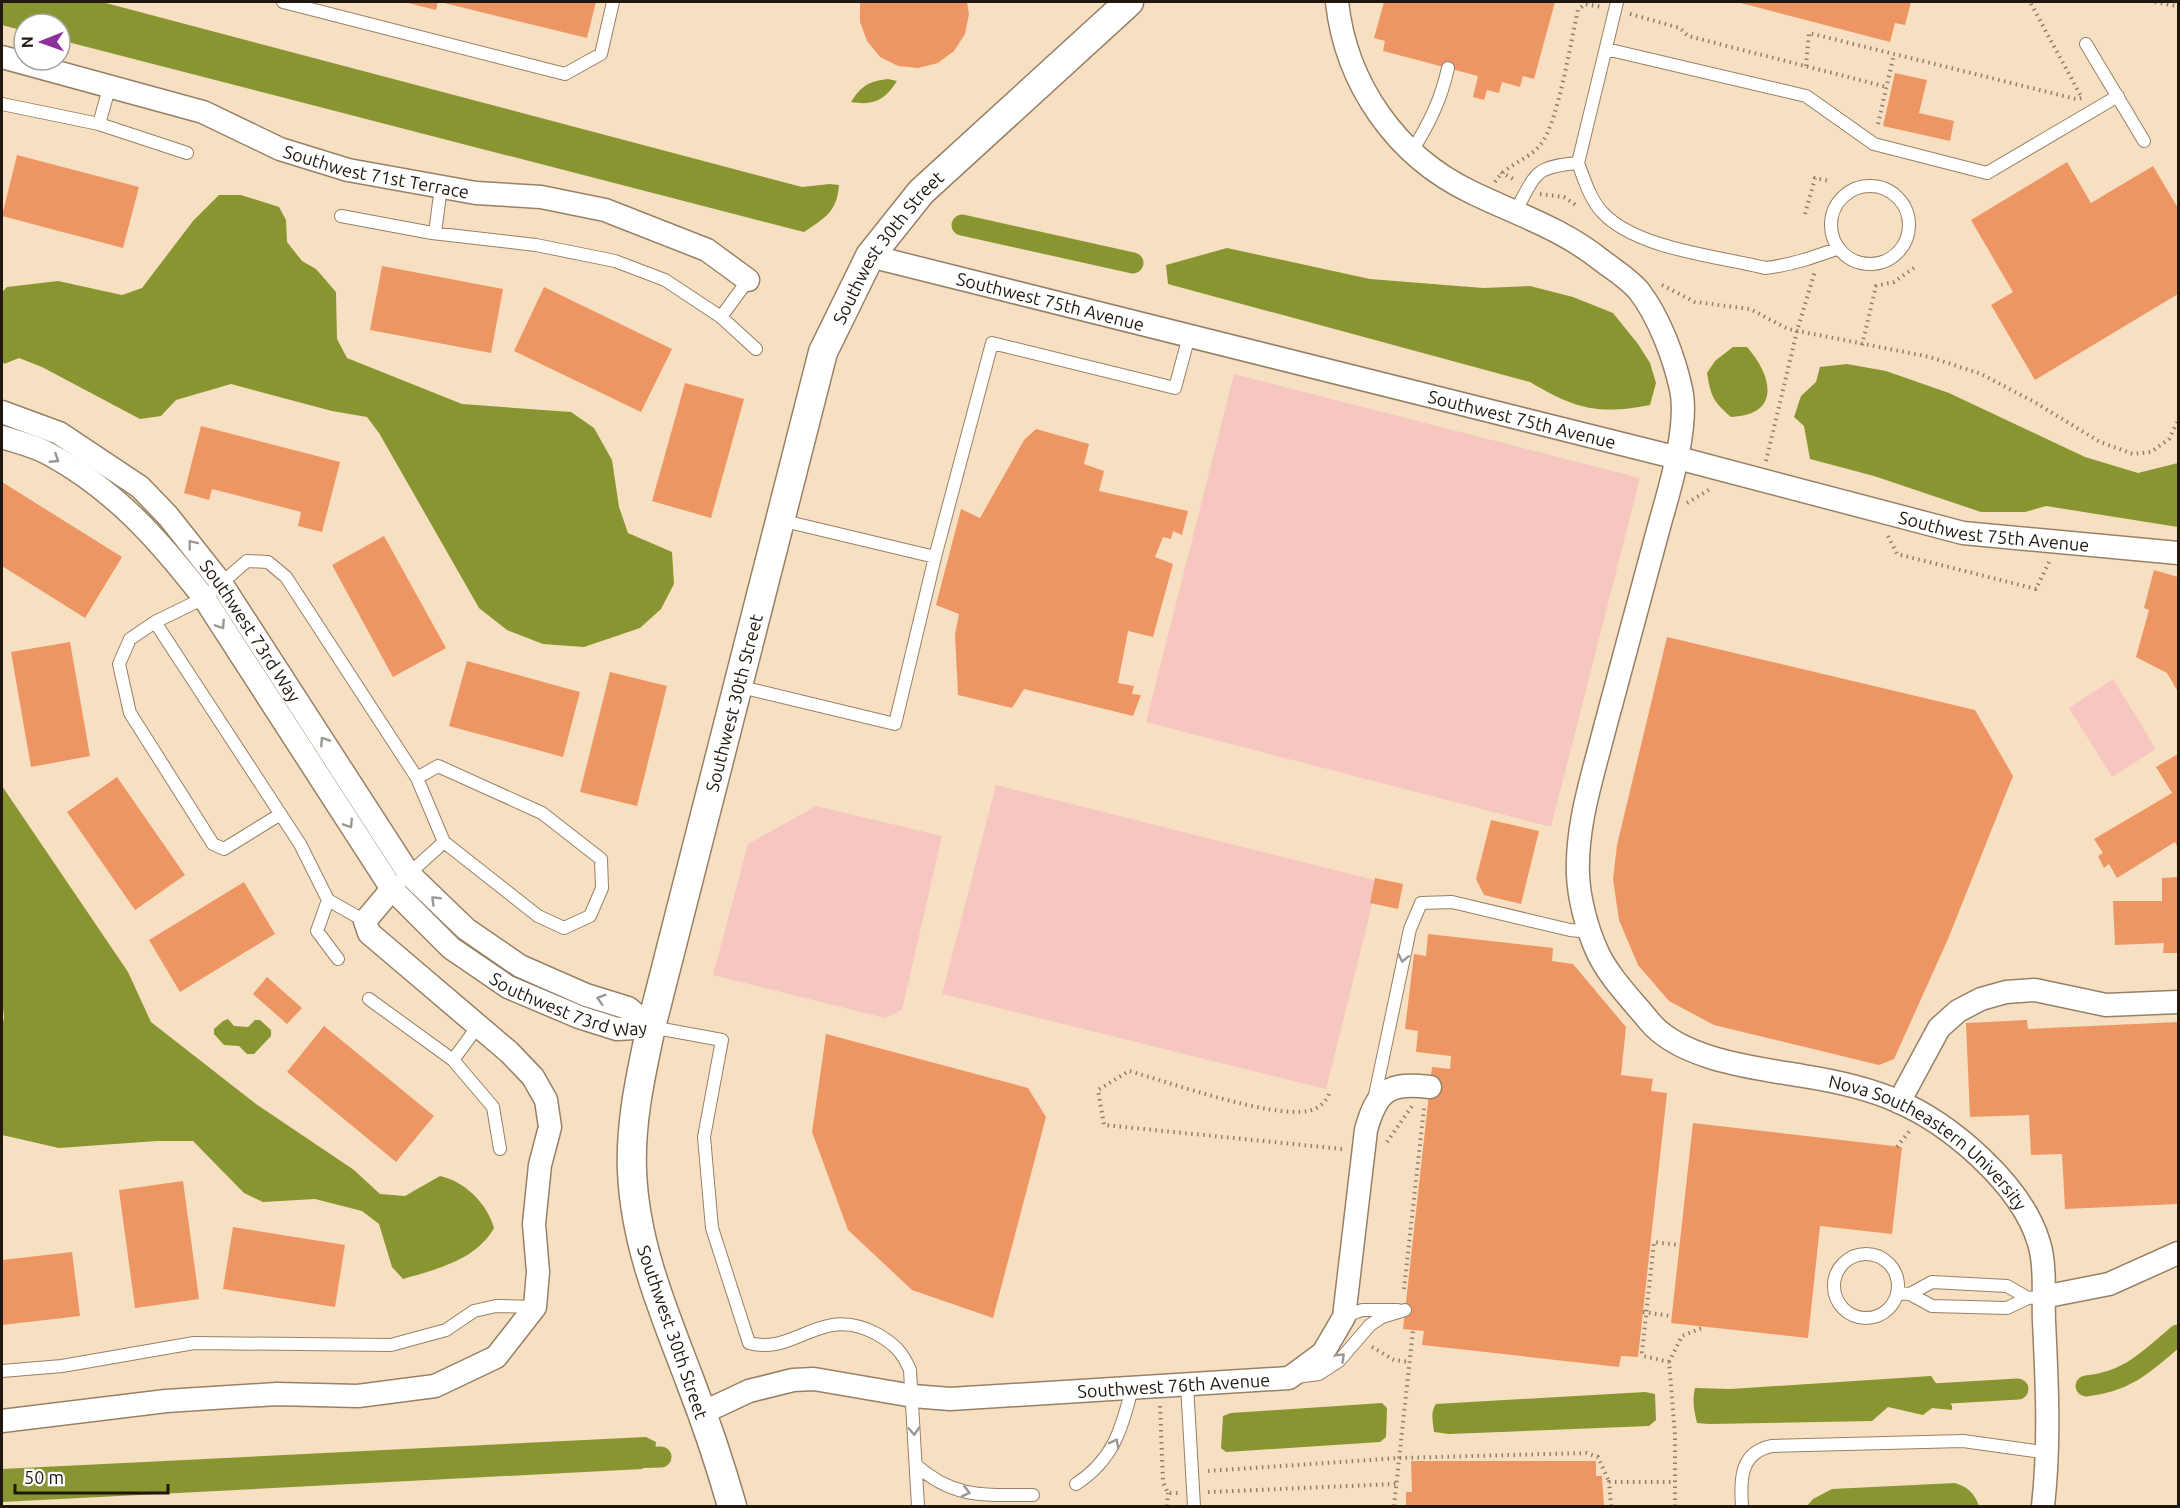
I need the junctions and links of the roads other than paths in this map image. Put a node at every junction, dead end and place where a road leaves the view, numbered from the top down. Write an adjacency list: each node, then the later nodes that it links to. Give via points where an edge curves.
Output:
1 (283, 2): 2 (lane, via 565,74 601,54)
2 (613, 2)
3 (1128, 2): 23 (street, Southwest 30th Street, via 921,192)
4 (1337, 2): 15 (street, Nova Southeastern University, via 1341,32 1358,80 1378,116)
5 (1616, 6): 7 (lane)
6 (2086, 44): 11 (lane)
7 (1606, 49): 11 (lane, via 1806,96 1874,144 1987,173); 17 (lane)
8 (2, 57): 10 (street, Southwest 71st Terrace)
9 (1448, 68): 15 (lane, via 1432,121)
10 (110, 85): 13 (lane); 18 (street, Southwest 71st Terrace, via 203,112 280,149 348,170)
11 (2118, 96): 14 (lane)
12 (2, 104): 13 (lane)
13 (99, 124): 16 (lane)
14 (2144, 141)
15 (1412, 151): 19 (street, Nova Southeastern University, via 1442,177)
16 (187, 153)
17 (1578, 163): 19 (lane, via 1557,165 1537,173); 22 (lane, via 1601,211 1625,231 1646,240 1765,268 1813,259)
18 (441, 187): 21 (lane); 24 (street, Southwest 71st Terrace, via 541,197 605,210 707,250)
19 (1516, 210): 30 (street, Nova Southeastern University, via 1581,243 1637,288 1662,331 1683,393)
20 (341, 216): 21 (lane)
21 (435, 233): 25 (lane, via 536,245 615,261 665,280)
22 (1839, 248): 22 (lane, via 1859,262 1884,261 1895,255 1908,233 1905,207 1881,188 1850,191 1840,200 1831,224)
23 (870, 256): 26 (street, Southwest 75th Avenue); 31 (street, Southwest 30th Street, via 823,352)
24 (748, 280): 25 (lane)
25 (721, 317): 27 (lane)
26 (1189, 336): 30 (street, Southwest 75th Avenue); 33 (lane, via 1175,388 992,343)
27 (756, 349)
28 (2, 412): 34 (street, Southwest 73rd Way, one-way to 28, via 140,487 59,433)
29 (2, 437): 35 (street, Southwest 73rd Way, one-way to 35, via 49,454 123,504)
30 (1678, 458): 32 (street, Southwest 75th Avenue, via 1963,533); 45 (street, Nova Southeastern University, via 1579,840 1578,880)
31 (780, 520): 33 (lane); 37 (street, Southwest 30th Street)
32 (2178, 553)
33 (935, 557): 37 (lane, via 896,724)
34 (221, 583): 35 (lane); 38 (lane, via 247,561 268,562 286,577); 41 (street, Southwest 73rd Way, one-way to 34)
35 (204, 598): 36 (lane); 42 (street, Southwest 73rd Way, one-way to 42)
36 (155, 622): 39 (lane); 39 (lane, via 130,639 119,664 130,713 176,787 213,844 224,849)
37 (737, 686): 50 (street, Southwest 30th Street)
38 (417, 778): 40 (lane); 40 (lane, via 438,766 542,813 602,859 602,888 590,915 564,928 538,916)
39 (279, 815): 43 (lane, via 300,844)
40 (444, 842): 41 (lane)
41 (409, 874): 42 (lane); 50 (street, Southwest 73rd Way, one-way to 41, via 628,1008 586,995 520,966 466,929)
42 (392, 890): 44 (street); 50 (street, Southwest 73rd Way, via 451,948 508,987 617,1029)
43 (328, 900): 44 (lane); 46 (lane, via 317,931)
44 (365, 921): 49 (street, via 369,933)
45 (1590, 932): 53 (street, Nova Southeastern University, via 1599,956 1654,1028 1694,1052 1742,1066 1859,1088); 54 (lane, one-way to 54, via 1452,902 1421,903 1410,928)
46 (338, 959)
47 (369, 999): 51 (lane)
48 (2178, 1002): 53 (street, via 2106,1005 2035,990 1981,999 1958,1011 1940,1028)
49 (478, 1026): 51 (lane); 60 (street, via 533,1077 546,1100 550,1127 540,1165 534,1224 538,1272)
50 (651, 1027): 67 (lane, via 722,1040 704,1137 712,1228 749,1343 765,1347 829,1324 853,1324 901,1350 910,1370); 68 (street, Southwest 30th Street, via 634,1122 632,1169 636,1209 651,1275)
51 (453, 1060): 55 (lane, via 493,1107)
52 (1430, 1087): 54 (street, via 1403,1084 1387,1090)
53 (1899, 1102): 59 (street, Nova Southeastern University, via 1943,1127 1988,1165 2021,1204 2040,1244)
54 (1373, 1104): 62 (street, Southwest 76th Avenue, via 1366,1130)
55 (500, 1149)
56 (2178, 1253): 59 (street, via 2109,1284)
57 (1968, 1284): 58 (lane, via 1932,1282); 59 (lane, via 2007,1286); 61 (lane)
58 (1904, 1293): 58 (lane, via 1892,1266 1875,1255 1855,1256 1846,1261 1835,1278 1837,1300 1843,1309 1863,1318 1884,1314); 61 (lane, via 1932,1306)
59 (2035, 1297): 61 (lane, via 2007,1308); 70 (street, Nova Southeastern University)
60 (535, 1307): 63 (lane, via 496,1305 474,1311 446,1330 391,1345 194,1343 62,1366); 69 (street, via 496,1358 435,1386 358,1396 277,1394 166,1401)
61 (1966, 1307)
62 (1344, 1317): 64 (street, Southwest 76th Avenue, via 1323,1353); 64 (lane, one-way to 62, via 1319,1374 1339,1360 1370,1325 1405,1310 1362,1310)
63 (2, 1371)
64 (1289, 1378): 65 (street, Southwest 76th Avenue)
65 (1187, 1385): 66 (street, Southwest 76th Avenue); 76 (lane)
66 (1132, 1388): 67 (street, Southwest 76th Avenue, via 950,1399); 72 (lane, one-way to 66, via 1101,1465 1114,1446)
67 (913, 1396): 68 (street, Southwest 76th Avenue, via 814,1379 793,1380 748,1391); 71 (lane, one-way to 71)
68 (702, 1413): 74 (street, Southwest 30th Street)
69 (2, 1421)
70 (2049, 1453): 77 (lane, via 1963,1441 1772,1446 1761,1448 1747,1461 1742,1472); 78 (street, Nova Southeastern University)
71 (916, 1465): 73 (lane, one-way to 73, via 939,1484 972,1495); 75 (lane)
72 (1076, 1484)
73 (1033, 1495)
74 (732, 1506)
75 (918, 1506)
76 (1194, 1506)
77 (1742, 1506)
78 (2043, 1506)

